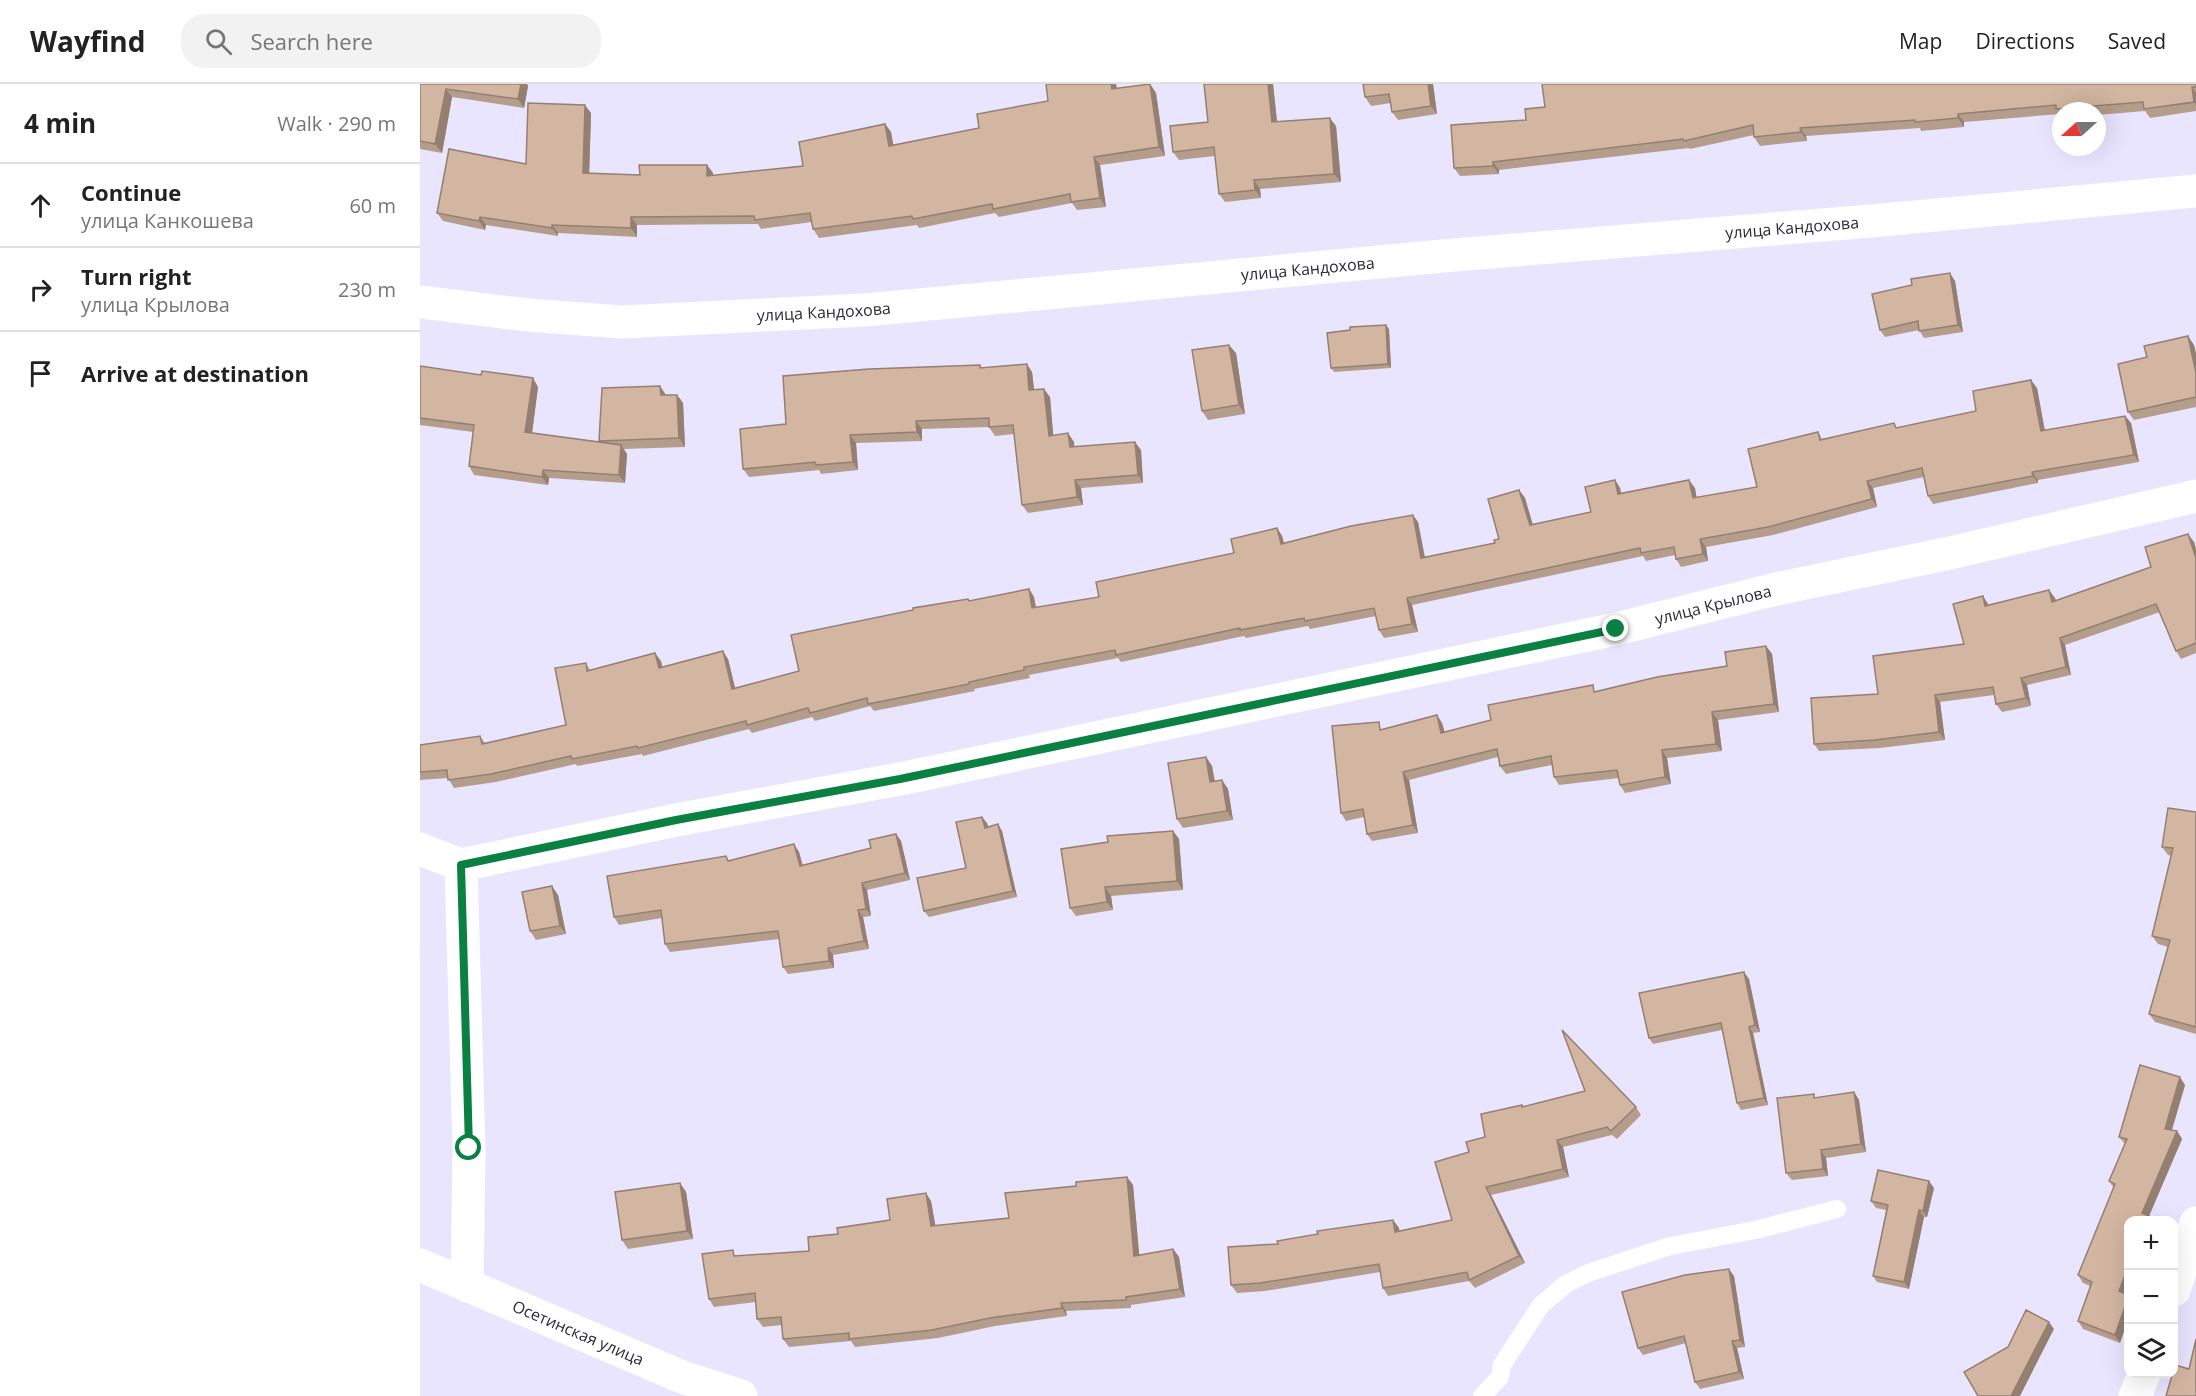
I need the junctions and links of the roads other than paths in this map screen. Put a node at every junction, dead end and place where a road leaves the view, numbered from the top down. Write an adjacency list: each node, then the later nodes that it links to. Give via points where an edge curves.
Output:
1 (2196, 191): 2 (street, улица Кандохова, via 843,311 622,322)
2 (420, 302)
3 (2196, 496): 5 (street, улица Крылова, via 1776,589 1605,632 900,779)
4 (420, 849): 5 (street)
5 (461, 865): 10 (street, via 469,1148)
6 (1837, 1209): 13 (lane, via 1670,1246 1566,1284 1540,1305 1502,1365 1500,1377)
7 (2196, 1223): 9 (street)
8 (420, 1265): 10 (street, Осетинская улица)
9 (2178, 1278)
10 (467, 1286): 12 (street, Осетинская улица, via 682,1377)
11 (2142, 1378): 14 (street)
12 (741, 1396)
13 (1482, 1396)
14 (2135, 1396)

